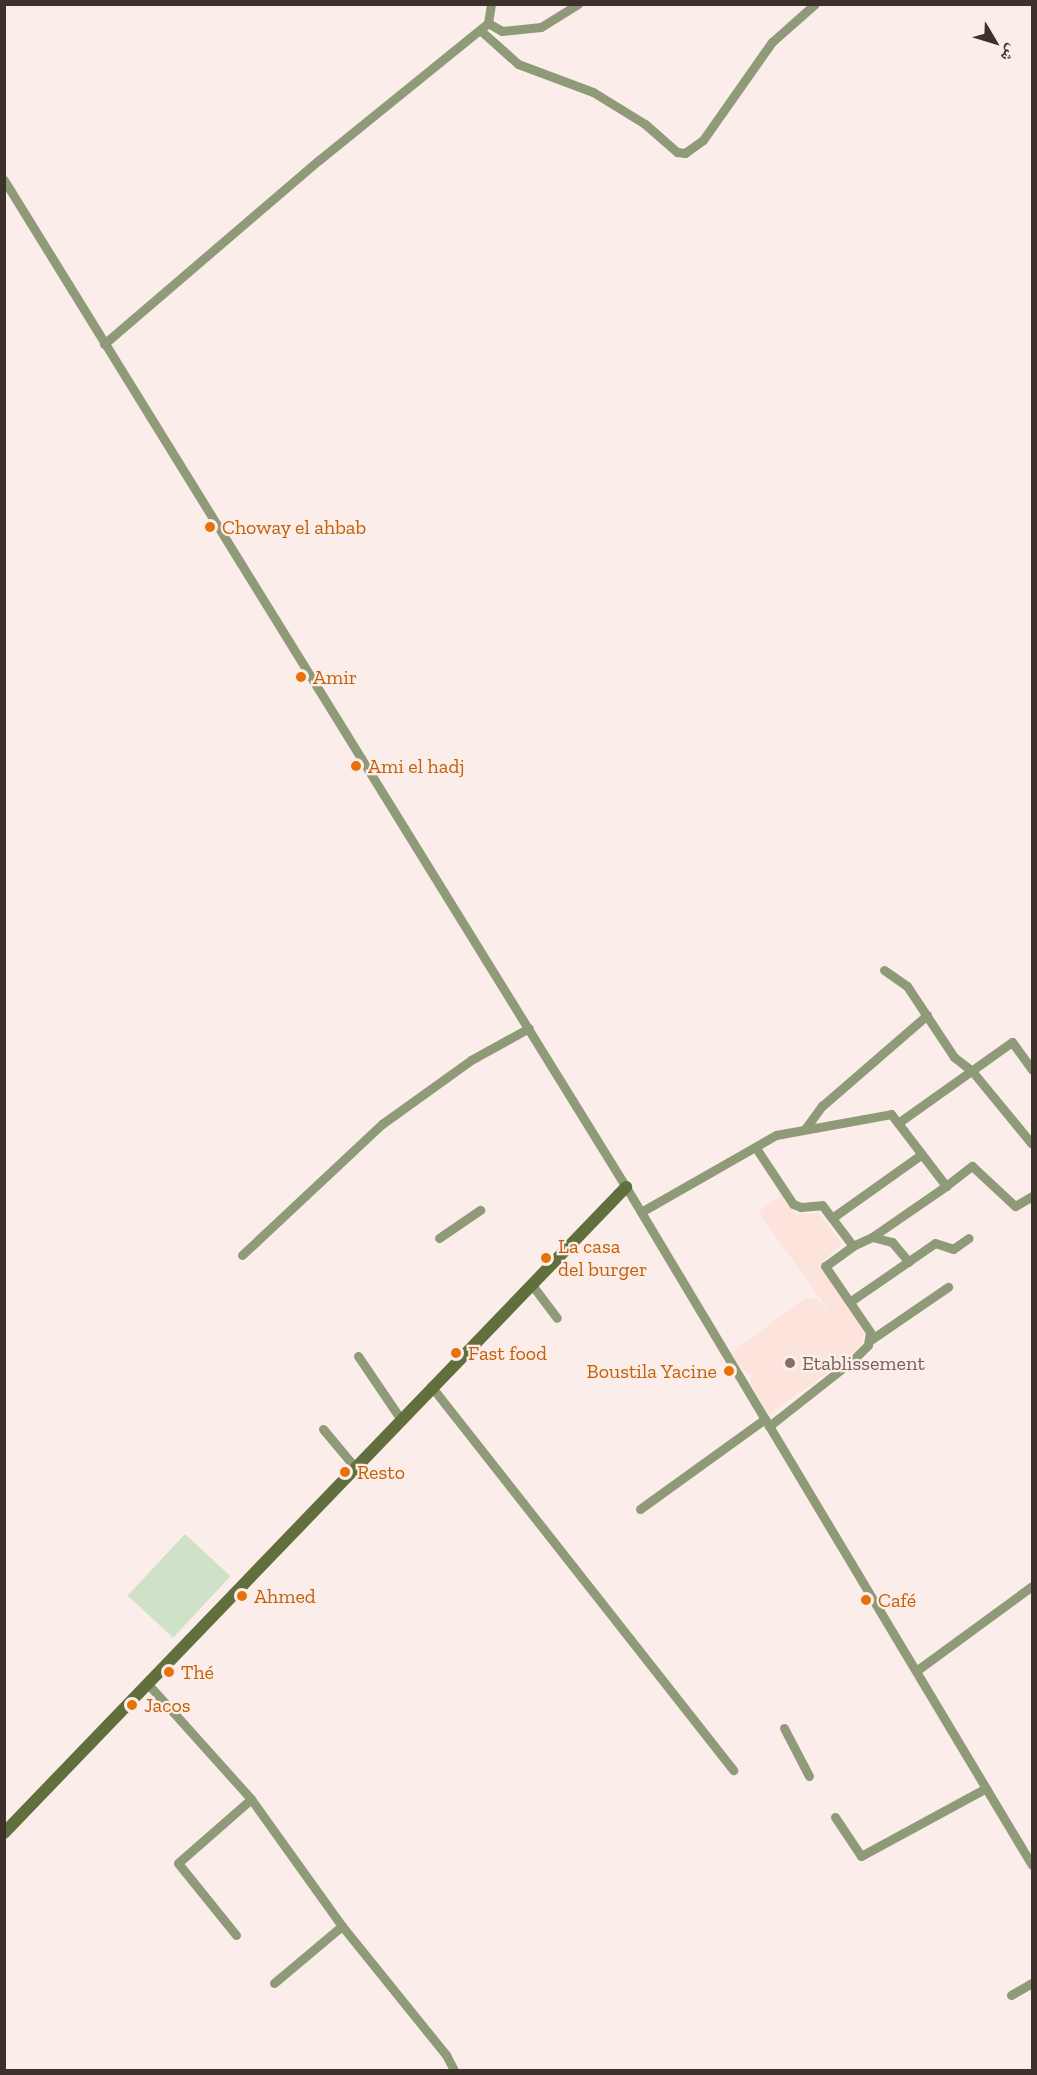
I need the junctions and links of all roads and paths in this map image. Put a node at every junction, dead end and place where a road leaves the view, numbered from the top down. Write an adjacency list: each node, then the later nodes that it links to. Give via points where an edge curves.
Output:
1 (491, 4): 4 (street)
2 (578, 4): 4 (street, via 555,21 535,28 502,31)
3 (816, 4): 5 (street, via 772,42 703,140 685,153 677,152 645,124 593,93 518,64)
4 (488, 23): 5 (street)
5 (480, 30): 7 (street)
6 (4, 180): 7 (street)
7 (104, 344): 10 (street)
8 (884, 970): 9 (street, via 907,986)
9 (927, 1015): 12 (street, via 954,1057); 14 (street, via 822,1106)
10 (529, 1028): 19 (street); 28 (street, via 471,1060 382,1125)
11 (1032, 1070): 12 (street, via 1012,1042)
12 (972, 1071): 13 (street); 15 (street)
13 (898, 1123): 14 (street, via 891,1114); 17 (street)
14 (805, 1129): 16 (street, via 776,1135)
15 (1032, 1144)
16 (756, 1148): 22 (street); 23 (street, via 793,1204 822,1205)
17 (922, 1154): 18 (street); 23 (street)
18 (946, 1186): 20 (street, via 972,1166 1016,1206); 24 (street)
19 (626, 1187): 22 (street); 30 (main road)
20 (1032, 1196)
21 (480, 1210): 25 (street)
22 (641, 1212): 38 (street)
23 (832, 1218): 27 (street)
24 (872, 1237): 27 (street); 29 (street, via 892,1242)
25 (440, 1238)
26 (969, 1238): 29 (street, via 952,1249 935,1243)
27 (853, 1246): 32 (street, via 825,1266)
28 (242, 1255)
29 (909, 1262): 32 (street)
30 (532, 1285): 33 (street); 36 (main road)
31 (948, 1287): 34 (street)
32 (851, 1302): 34 (street, via 867,1324)
33 (557, 1318)
34 (869, 1341): 38 (street, via 853,1360)
35 (358, 1356): 37 (street)
36 (431, 1386): 37 (main road); 46 (street, via 656,1677)
37 (400, 1418): 40 (main road)
38 (767, 1422): 41 (street); 43 (street)
39 (323, 1429): 40 (street)
40 (354, 1466): 44 (main road)
41 (640, 1509)
42 (1032, 1586): 43 (street)
43 (916, 1671): 48 (street)
44 (147, 1683): 49 (street); 51 (main road)
45 (784, 1728): 47 (street)
46 (733, 1770)
47 (809, 1776)
48 (986, 1788): 50 (street, via 861,1856); 52 (street)
49 (250, 1799): 53 (street); 54 (street, via 178,1863)
50 (835, 1817)
51 (4, 1833)
52 (1032, 1865)
53 (342, 1926): 55 (street); 58 (street)
54 (236, 1935)
55 (274, 1983)
56 (1032, 1983): 57 (street)
57 (1011, 1995)
58 (456, 2069)

